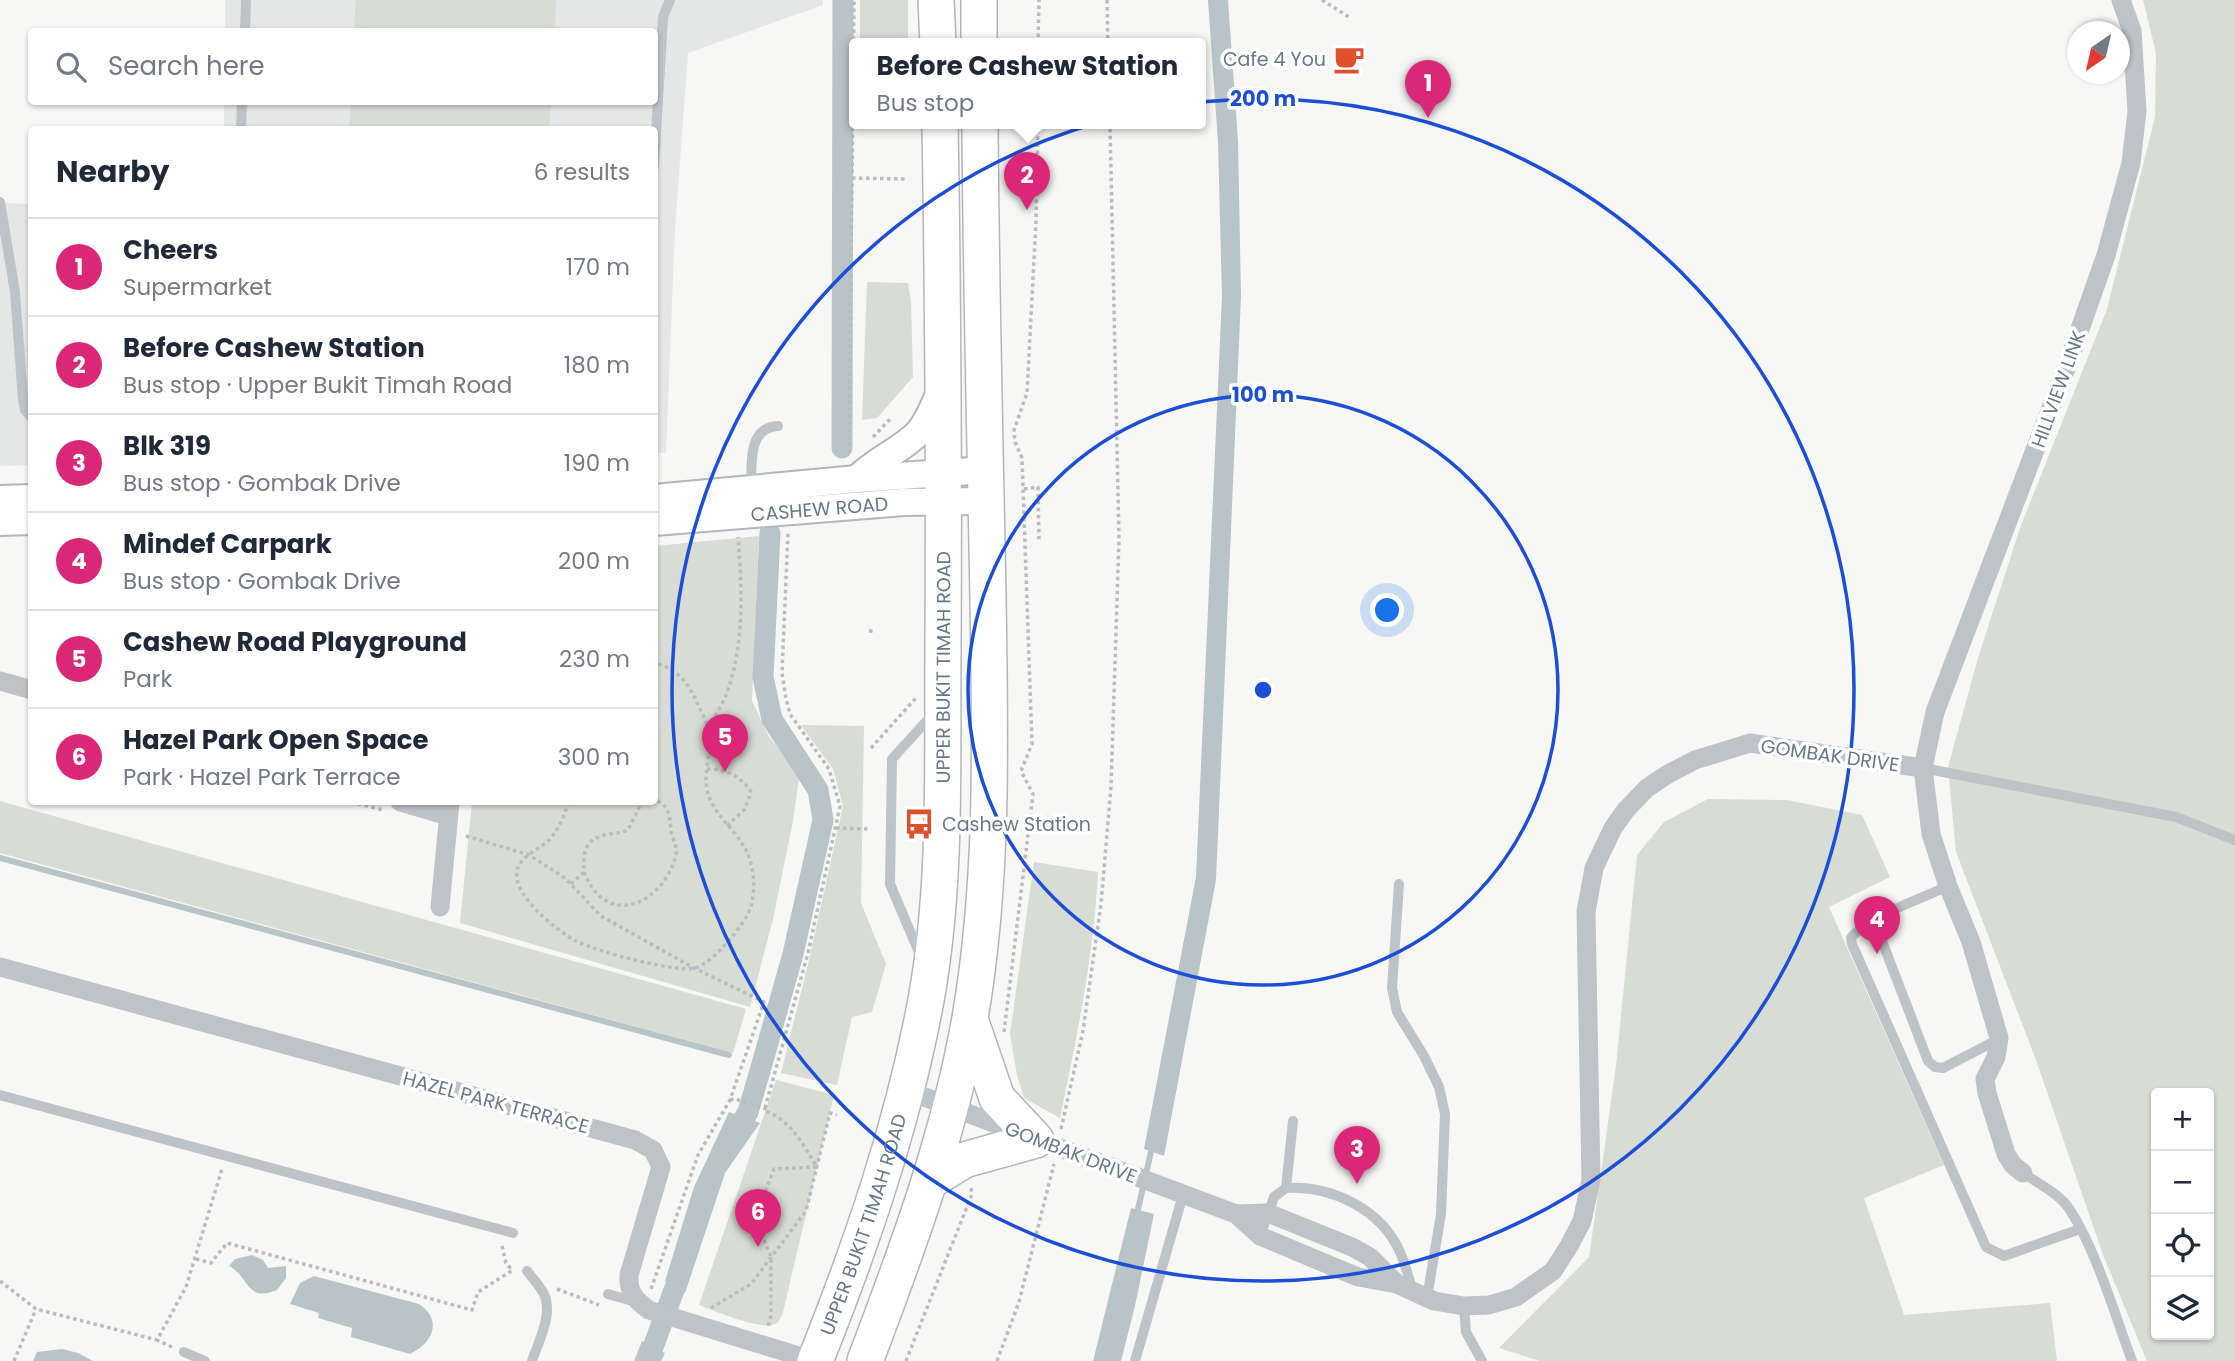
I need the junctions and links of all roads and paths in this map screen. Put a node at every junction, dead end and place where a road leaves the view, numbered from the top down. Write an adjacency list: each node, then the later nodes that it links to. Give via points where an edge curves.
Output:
1 (246, 0): 11 (lane)
2 (670, 0): 17 (lane, via 663,17)
3 (854, 0): 12 (path)
4 (936, 0): 13 (highway)
5 (979, 0): 14 (highway)
6 (1039, 0): 15 (path)
7 (1107, 0): 16 (path)
8 (1322, 0): 10 (path)
9 (2121, 0): 55 (street, HILLVIEW LINK, via 2132,31 2137,111 2131,163 2106,255 2067,366 1935,712)
10 (1349, 17)
11 (245, 28)
12 (854, 38)
13 (938, 38)
14 (979, 38)
15 (1038, 38)
16 (1108, 38)
17 (658, 100)
18 (242, 105): 20 (lane)
19 (658, 105): 21 (lane)
20 (241, 126)
21 (656, 126)
22 (853, 129): 27 (path)
23 (940, 129): 30 (highway, UPPER BUKIT TIMAH ROAD)
24 (980, 129): 39 (highway)
25 (1038, 129): 41 (path, via 1027,393 1014,430 1022,458)
26 (1110, 129): 89 (path, via 1119,539 1111,787 1083,1031)
27 (852, 178): 28 (path); 36 (path)
28 (907, 179)
29 (0, 202): 31 (lane)
30 (944, 382): 38 (street, via 918,433); 40 (highway, UPPER BUKIT TIMAH ROAD)
31 (28, 413)
32 (892, 417): 34 (path)
33 (778, 426): 45 (lane, via 768,427 755,440)
34 (865, 445)
35 (858, 451): 36 (path)
36 (849, 453): 37 (path)
37 (838, 456)
38 (857, 479): 40 (street, CASHEW ROAD); 45 (street, CASHEW ROAD, via 791,485)
39 (986, 486): 40 (street, CASHEW ROAD); 57 (highway)
40 (944, 487): 45 (street, CASHEW ROAD); 53 (highway, UPPER BUKIT TIMAH ROAD)
41 (1023, 489): 49 (path, via 1038,487); 81 (path, via 1032,744 1021,771 1033,794)
42 (28, 498): 43 (street)
43 (0, 499)
44 (658, 499): 45 (street, CASHEW ROAD)
45 (767, 513): 48 (street, CASHEW ROAD); 54 (path, via 742,587 736,662 725,697); 66 (path, via 786,699 790,714 829,769 839,806)
46 (28, 521): 47 (street)
47 (0, 522)
48 (658, 522)
49 (1039, 540)
50 (658, 664): 54 (path, via 679,674 690,686)
51 (0, 681): 52 (street)
52 (28, 689)
53 (943, 703): 58 (highway, UPPER BUKIT TIMAH ROAD); 78 (lane, via 892,759 890,884)
54 (708, 728): 56 (path)
55 (1923, 768): 68 (lane, via 2176,817); 73 (street, GOMBAK DRIVE, via 1931,834); 113 (street, GOMBAK DRIVE, via 1750,743 1695,760 1668,774 1625,811 1594,868 1586,912 1591,1180 1582,1221 1553,1271 1516,1297)
56 (707, 769): 65 (path, via 709,797); 65 (path, via 732,773 751,792 745,809)
57 (991, 770): 58 (highway, via 981,763 960,764); 79 (highway, via 984,912)
58 (943, 781): 78 (highway, UPPER BUKIT TIMAH ROAD, via 939,906)
59 (658, 801): 70 (path, via 666,804 677,846 669,878 642,903 617,906 594,893)
60 (377, 805): 63 (path)
61 (568, 805): 69 (path, via 548,841)
62 (640, 805): 70 (path, via 628,830 589,842 583,853)
63 (395, 807): 64 (street)
64 (448, 817): 69 (path, via 481,839); 74 (street)
65 (727, 826): 77 (path, via 751,864 754,890 750,908 722,947)
66 (836, 828): 67 (path); 86 (path, via 808,953)
67 (868, 829)
68 (2235, 840)
69 (529, 855): 71 (path); 77 (path, via 516,872 519,887 547,920 576,941 655,965)
70 (584, 872): 71 (path)
71 (571, 884): 77 (path, via 601,916)
72 (1399, 884): 109 (lane, via 1392,988 1397,1012 1439,1087 1445,1114 1441,1214)
73 (1948, 886): 75 (lane); 80 (street, GOMBAK DRIVE, via 1971,942)
74 (440, 907)
75 (1874, 920): 80 (lane, via 1928,1061 1943,1068); 99 (lane, via 1854,934 1852,944 1986,1247 2004,1256)
76 (0, 967): 112 (street, HAZEL PARK TERRACE, via 635,1140 653,1150 661,1167 629,1275 629,1287)
77 (694, 968): 84 (path, via 764,1002)
78 (929, 977): 82 (highway, UPPER BUKIT TIMAH ROAD)
79 (970, 1017): 85 (highway); 89 (highway, via 997,1098)
80 (1999, 1038): 92 (street, via 1986,1079 1987,1093 2006,1154)
81 (1005, 1043)
82 (906, 1090): 85 (street, GOMBAK DRIVE); 122 (highway, UPPER BUKIT TIMAH ROAD, via 852,1270)
83 (0, 1095): 100 (lane)
84 (732, 1099): 86 (path); 112 (path, via 698,1155)
85 (951, 1105): 89 (street, GOMBAK DRIVE); 93 (highway)
86 (764, 1108): 90 (path, via 795,1133)
87 (837, 1115): 90 (path, via 830,1113)
88 (1293, 1121): 95 (lane)
89 (1050, 1145): 93 (highway, via 964,1160); 96 (street, GOMBAK DRIVE); 125 (path, via 1019,1301)
90 (817, 1167): 103 (path, via 806,1211); 103 (path, via 774,1169 755,1218)
91 (222, 1168): 104 (path)
92 (2023, 1173): 99 (lane, via 2060,1198)
93 (930, 1181): 123 (highway)
94 (971, 1184): 124 (path, via 972,1194)
95 (1286, 1188): 97 (lane, via 1274,1198); 109 (lane, via 1347,1199 1374,1216 1400,1251)
96 (1183, 1195): 98 (street, GOMBAK DRIVE); 126 (lane)
97 (1268, 1213): 98 (street, GOMBAK DRIVE); 101 (lane); 109 (street, GOMBAK DRIVE, via 1370,1256)
98 (1236, 1214): 101 (street, GOMBAK DRIVE)
99 (2080, 1229): 128 (lane)
100 (513, 1233)
101 (1260, 1236): 109 (street, GOMBAK DRIVE, via 1358,1277)
102 (501, 1244): 105 (path, via 506,1264)
103 (771, 1257): 115 (path, via 751,1284); 116 (path)
104 (196, 1258): 105 (path, via 211,1263 227,1243 472,1310 478,1292); 117 (path)
105 (513, 1270): 107 (path, via 518,1277)
106 (527, 1271): 107 (lane)
107 (534, 1280): 111 (path); 121 (lane, via 543,1291 547,1317)
108 (0, 1281): 114 (path)
109 (1412, 1292): 113 (street, GOMBAK DRIVE)
110 (608, 1294): 112 (lane)
111 (605, 1306)
112 (643, 1306): 115 (street)
113 (1464, 1306): 127 (lane, via 1466,1332)
114 (36, 1308): 117 (path); 119 (path)
115 (685, 1321): 122 (street)
116 (767, 1332)
117 (157, 1340): 118 (path)
118 (184, 1352): 120 (lane)
119 (14, 1361)
120 (205, 1361)
121 (532, 1361)
122 (815, 1361)
123 (865, 1361)
124 (906, 1361)
125 (996, 1361)
126 (1135, 1361)
127 (1482, 1361)
128 (2132, 1361)

